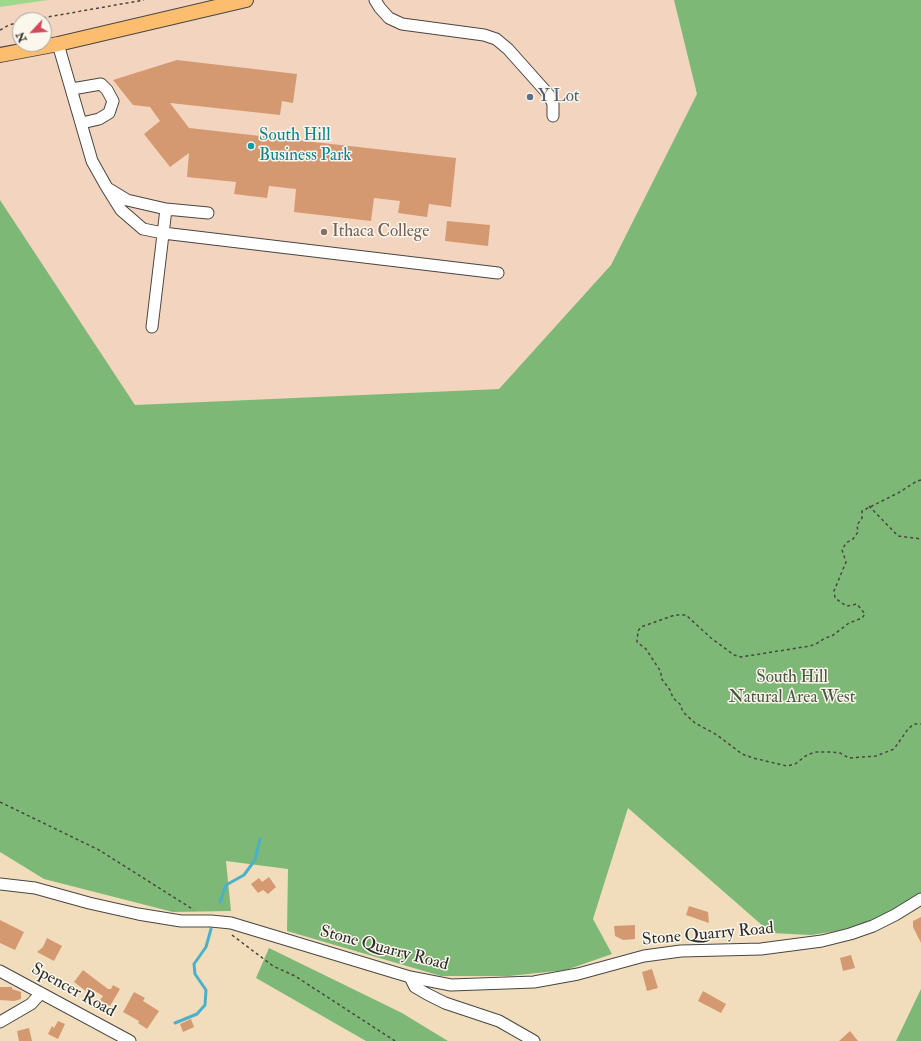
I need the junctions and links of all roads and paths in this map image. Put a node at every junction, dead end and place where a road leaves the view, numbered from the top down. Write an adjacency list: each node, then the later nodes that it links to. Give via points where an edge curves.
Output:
1 (144, 0): 4 (path)
2 (246, 0): 7 (main road)
3 (375, 0): 10 (street, via 389,18 402,24 484,35 496,39 549,95 553,104)
4 (52, 16)
5 (12, 24): 6 (path)
6 (0, 30)
7 (58, 44): 8 (main road); 9 (street)
8 (0, 55)
9 (72, 89): 11 (street); 11 (street, via 101,84 108,90 112,101 109,113 99,119)
10 (553, 116)
11 (82, 123): 12 (street, via 92,161)
12 (106, 186): 13 (street, via 127,200); 15 (street, via 132,222 142,229)
13 (166, 209): 14 (street); 15 (street)
14 (208, 213)
15 (164, 233): 16 (street); 17 (street)
16 (498, 273)
17 (152, 328)
18 (921, 480): 19 (path)
19 (869, 506): 20 (path, via 898,536); 21 (path, via 862,511 862,518 857,525 858,532 842,550 846,562 834,591 835,598 847,606 857,604 865,614 862,618 849,622 832,636 810,646 741,658 711,638 686,616 675,615 641,627 638,631 638,642 646,649 661,672 661,678 683,712 695,723 717,735 742,754 753,758 787,766 815,752 836,753 849,758 876,756 894,749 908,728 914,724)
20 (921, 538)
21 (921, 724)
22 (0, 802): 25 (path, via 99,850)
23 (0, 884): 28 (street, Stone Quarry Road, via 35,888 145,915 181,921 231,923)
24 (921, 899): 28 (street, Stone Quarry Road, via 873,926 822,941 761,949 673,952 640,957 578,974 534,982 451,985)
25 (196, 911)
26 (229, 932): 32 (path, via 273,966 295,976)
27 (0, 971): 29 (street, Spencer Road)
28 (410, 977): 33 (street, via 415,987 427,994 445,1003 499,1021)
29 (41, 993): 30 (street, via 31,1004); 31 (street, Spencer Road)
30 (0, 1022)
31 (130, 1041)
32 (395, 1041)
33 (534, 1041)

